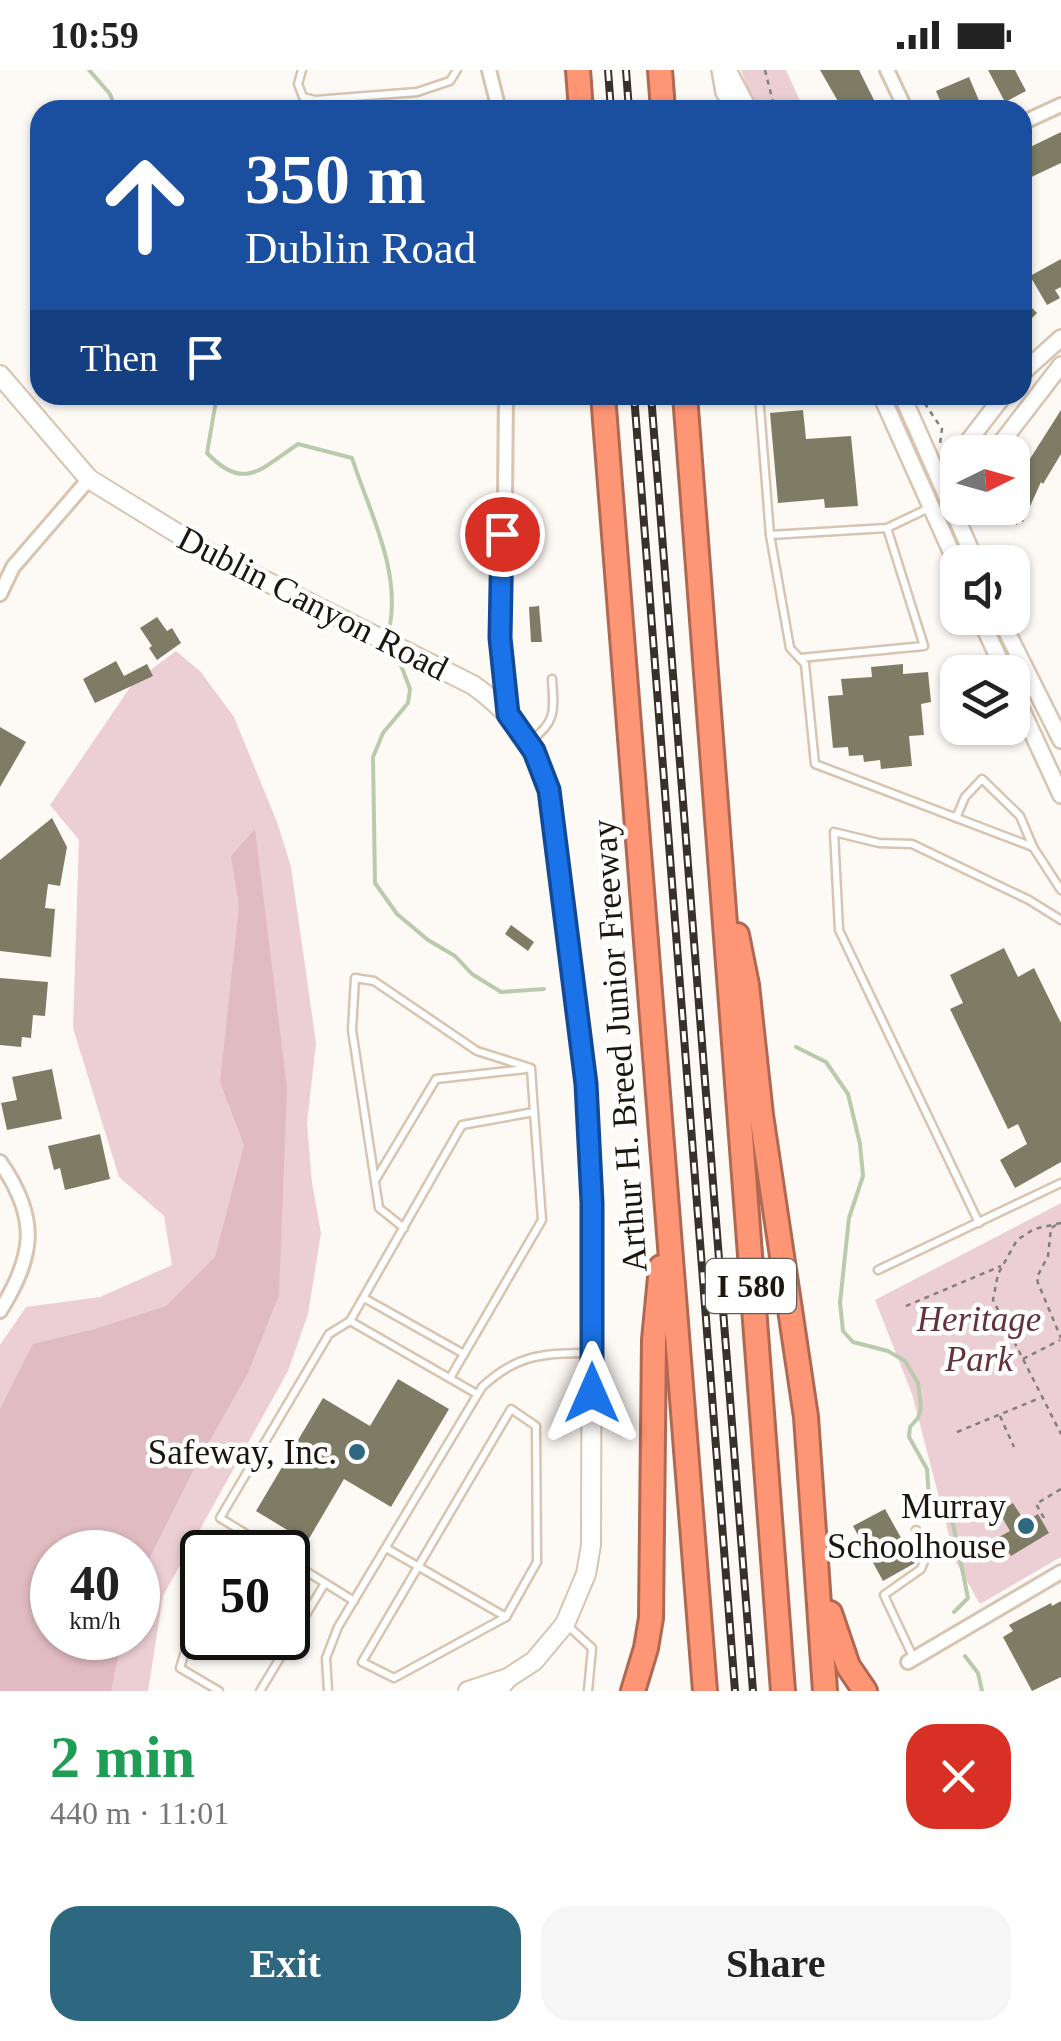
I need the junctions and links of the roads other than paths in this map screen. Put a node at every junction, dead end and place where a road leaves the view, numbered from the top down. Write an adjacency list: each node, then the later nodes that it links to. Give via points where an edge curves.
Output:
1 (302, 70): 9 (lane, via 303,97)
2 (457, 70): 9 (lane, via 450,81 417,92)
3 (490, 70): 10 (street)
4 (578, 70): 11 (highway)
5 (660, 70): 12 (highway)
6 (720, 70): 13 (street)
7 (728, 70): 14 (street)
8 (887, 70): 15 (street)
9 (330, 100)
10 (498, 100)
11 (580, 100)
12 (662, 100)
13 (728, 100)
14 (744, 100)
15 (901, 100)
16 (1061, 105): 17 (street)
17 (1032, 118)
18 (1061, 338): 19 (street)
19 (1032, 364)
20 (1061, 366): 22 (street)
21 (2, 383): 34 (main road, Dublin Canyon Road)
22 (1032, 403)
23 (506, 405): 44 (street, via 500,638)
24 (604, 405): 61 (highway, Arthur H. Breed Junior Freeway / I 580)
25 (686, 405): 51 (highway, I 580)
26 (759, 405): 38 (lane)
27 (885, 405): 36 (street)
28 (907, 405): 33 (street)
29 (996, 405): 31 (street)
30 (1031, 405): 32 (street)
31 (973, 435)
32 (1007, 435)
33 (940, 470)
34 (89, 479): 40 (street, via 14,567); 44 (main road, Dublin Canyon Road, via 206,551 450,671)
35 (940, 501): 36 (street)
36 (930, 507): 37 (lane); 39 (street)
37 (887, 528): 38 (lane); 42 (lane, via 924,646)
38 (770, 535): 42 (lane, via 790,648)
39 (948, 545)
40 (0, 594)
41 (1008, 635): 46 (street)
42 (800, 658): 49 (lane, via 806,664 814,764)
43 (552, 680): 47 (lane, via 552,716)
44 (508, 714): 47 (main road, Dublin Canyon Road)
45 (1030, 728): 48 (street)
46 (1061, 740)
47 (529, 742): 66 (main road, Dublin Canyon Road, via 551,800 586,1084)
48 (1061, 795)
49 (956, 818): 50 (lane); 50 (lane, via 982,779 1020,816)
50 (1034, 847): 52 (lane)
51 (724, 880): 73 (highway, via 746,985 806,1417); 92 (highway, I 580)
52 (1061, 890)
53 (1061, 920): 59 (lane, via 912,844 834,832 838,930)
54 (531, 1068): 55 (lane); 57 (lane, via 436,1079); 57 (lane, via 477,1051 374,982 355,978 352,1030)
55 (534, 1112): 60 (lane, via 462,1125); 67 (lane, via 542,1220)
56 (0, 1162): 64 (street, via 26,1210 30,1234 26,1263)
57 (375, 1180): 60 (lane, via 379,1208)
58 (1061, 1183): 59 (lane)
59 (979, 1223): 62 (lane)
60 (404, 1228): 63 (lane)
61 (668, 1233): 90 (highway, via 654,1340 651,1618); 91 (highway, Arthur H. Breed Junior Freeway / I 580)
62 (878, 1270)
63 (364, 1298): 65 (lane); 67 (lane)
64 (0, 1311)
65 (350, 1321): 68 (lane); 70 (lane, via 329,1334 220,1518)
66 (592, 1353): 69 (lane, via 512,1362); 81 (main road, Dublin Canyon Road, via 592,1545)
67 (464, 1354): 68 (lane)
68 (450, 1378): 69 (lane)
69 (478, 1394): 72 (lane)
70 (238, 1530)
71 (916, 1530): 83 (lane, via 927,1554 921,1569 884,1595)
72 (386, 1548): 74 (lane); 78 (lane)
73 (816, 1551): 93 (highway); 94 (highway, via 836,1636)
74 (418, 1566): 80 (lane); 80 (lane, via 362,1662 394,1678); 80 (lane, via 511,1409 536,1426 537,1562)
75 (1061, 1572): 83 (street)
76 (310, 1573): 77 (lane)
77 (325, 1582): 78 (lane); 79 (lane)
78 (354, 1600): 87 (lane, via 326,1658)
79 (311, 1606): 86 (lane)
80 (506, 1617)
81 (565, 1624): 84 (main road, Dublin Canyon Road); 89 (lane, via 592,1648)
82 (182, 1660): 85 (lane, via 180,1668)
83 (911, 1660)
84 (503, 1685): 88 (main road, Dublin Canyon Road)
85 (219, 1691)
86 (260, 1691)
87 (328, 1691)
88 (468, 1691)
89 (588, 1691)
90 (633, 1691)
91 (705, 1691)
92 (783, 1691)
93 (825, 1691)
94 (865, 1691)

